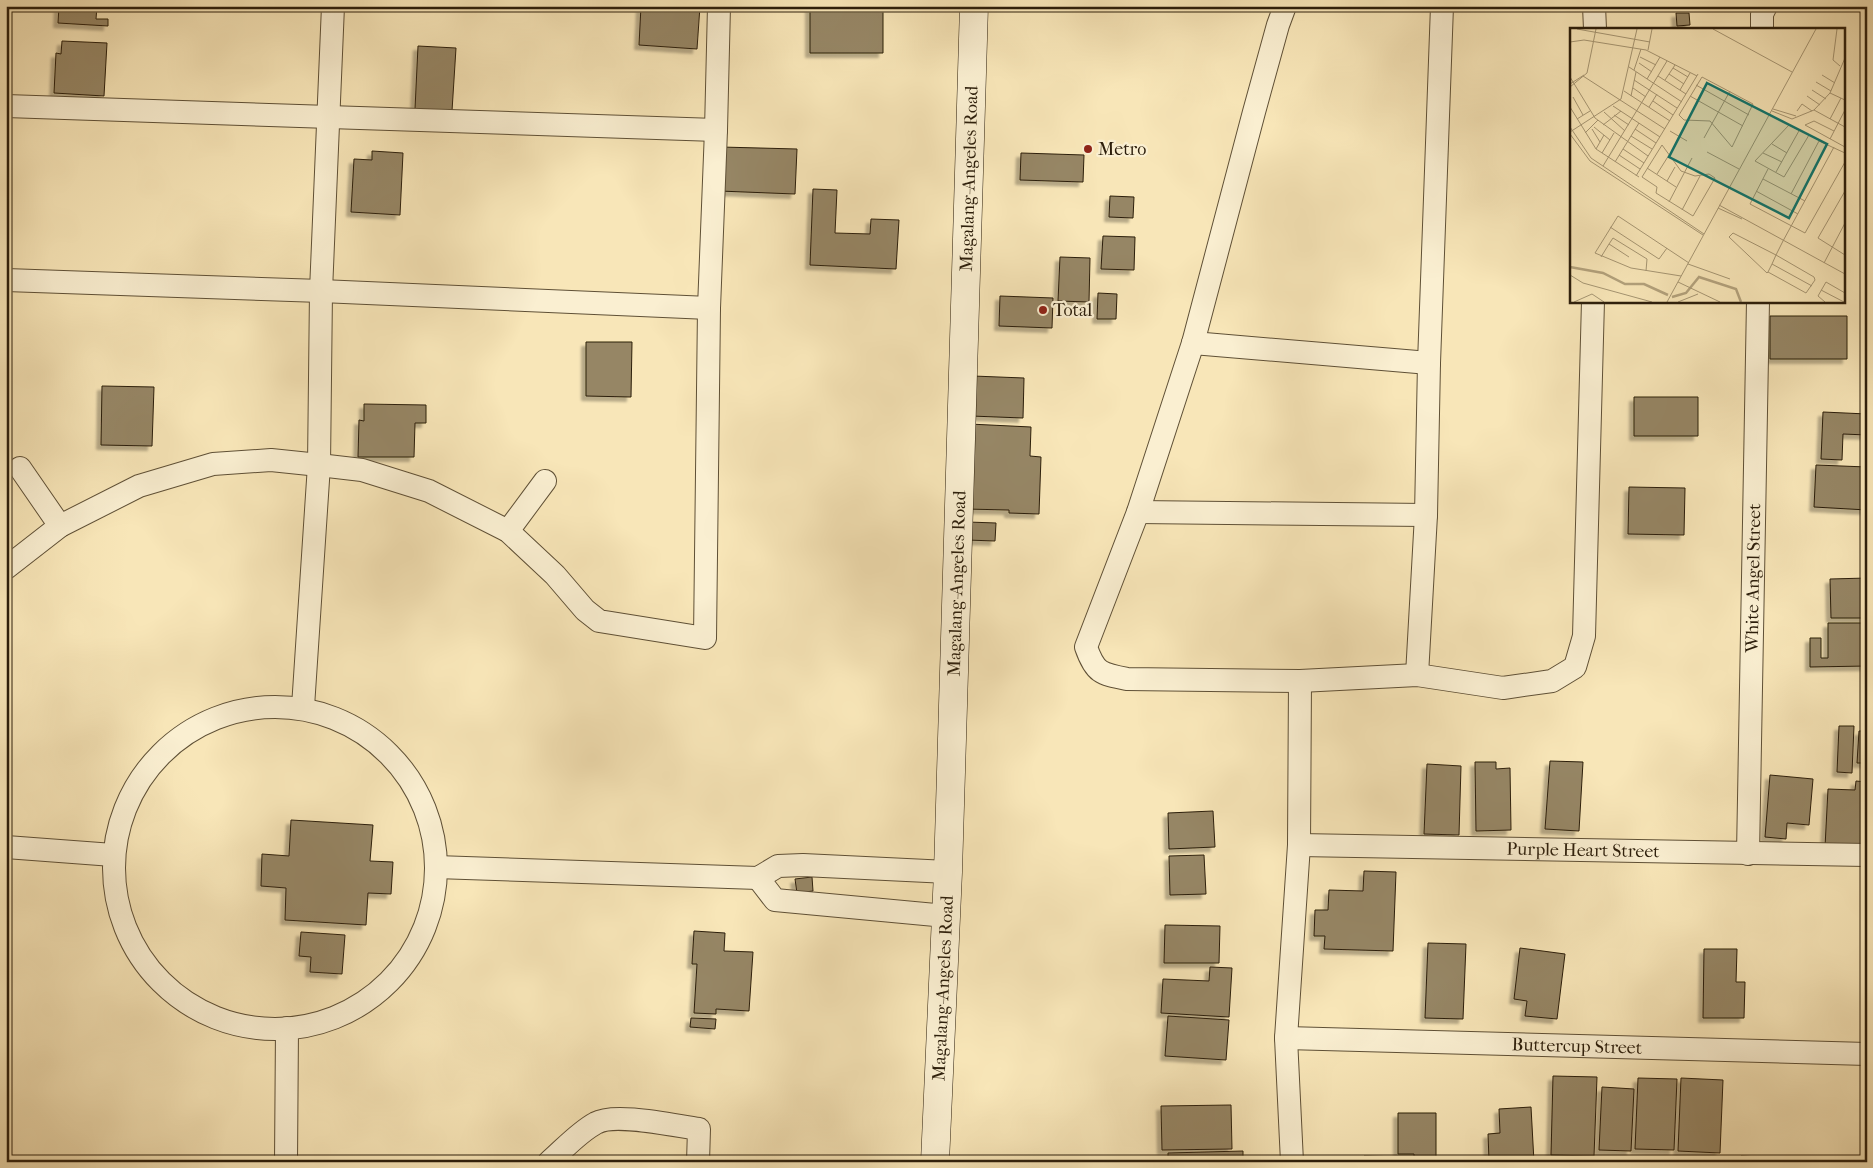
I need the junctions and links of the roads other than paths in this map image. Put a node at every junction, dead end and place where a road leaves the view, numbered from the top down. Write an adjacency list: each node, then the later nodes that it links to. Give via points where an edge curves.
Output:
1 (333, 6): 11 (street)
2 (719, 6): 12 (street)
3 (974, 6): 37 (main road, Magalang-Angeles Road)
4 (1285, 6): 18 (street)
5 (1442, 6): 19 (street)
6 (1594, 6): 8 (street)
7 (1766, 6): 9 (street, via 1762,14)
8 (1595, 28)
9 (1762, 28)
10 (6, 106): 11 (street)
11 (327, 117): 12 (street); 14 (street)
12 (716, 130): 17 (street)
13 (6, 280): 14 (street)
14 (321, 291): 17 (street); 20 (street)
15 (1593, 302): 28 (street, via 1584,636 1575,667 1552,680 1503,688)
16 (1758, 302): 33 (street, White Angel Street)
17 (709, 308): 26 (street, via 705,638 599,621)
18 (1193, 343): 19 (street); 23 (street)
19 (1429, 363): 24 (street)
20 (318, 465): 25 (street, via 271,460 213,464 139,486); 26 (street, via 362,470 429,491); 30 (street)
21 (20, 468): 25 (street)
22 (544, 481): 26 (street)
23 (1138, 512): 24 (street); 29 (street, via 1086,647 1097,670 1127,679)
24 (1426, 515): 28 (street)
25 (60, 526): 27 (street)
26 (508, 530)
27 (6, 568)
28 (1417, 675): 29 (street)
29 (1300, 681): 31 (street)
30 (303, 707): 34 (street, via 234,712 186,733 147,768 126,805); 36 (street, via 344,722 373,739 401,767 424,805 435,844)
31 (1299, 844): 33 (street, Purple Heart Street); 41 (street)
32 (6, 847): 34 (street)
33 (1748, 854): 35 (street, Purple Heart Street)
34 (113, 855): 40 (street, via 115,898 125,931 145,966 183,1002 237,1026)
35 (1867, 855)
36 (436, 867): 38 (street); 40 (street, via 432,903 408,959 374,995 329,1020)
37 (948, 872): 38 (street, via 803,865 778,866); 39 (main road, Magalang-Angeles Road)
38 (758, 878): 39 (street, via 776,900)
39 (946, 916): 46 (main road, Magalang-Angeles Road)
40 (287, 1028): 43 (street)
41 (1286, 1038): 42 (street, Buttercup Street); 47 (street)
42 (1867, 1054)
43 (286, 1162)
44 (549, 1162): 45 (street, via 585,1130 598,1122 615,1118 699,1129)
45 (698, 1162)
46 (935, 1162)
47 (1292, 1162)

